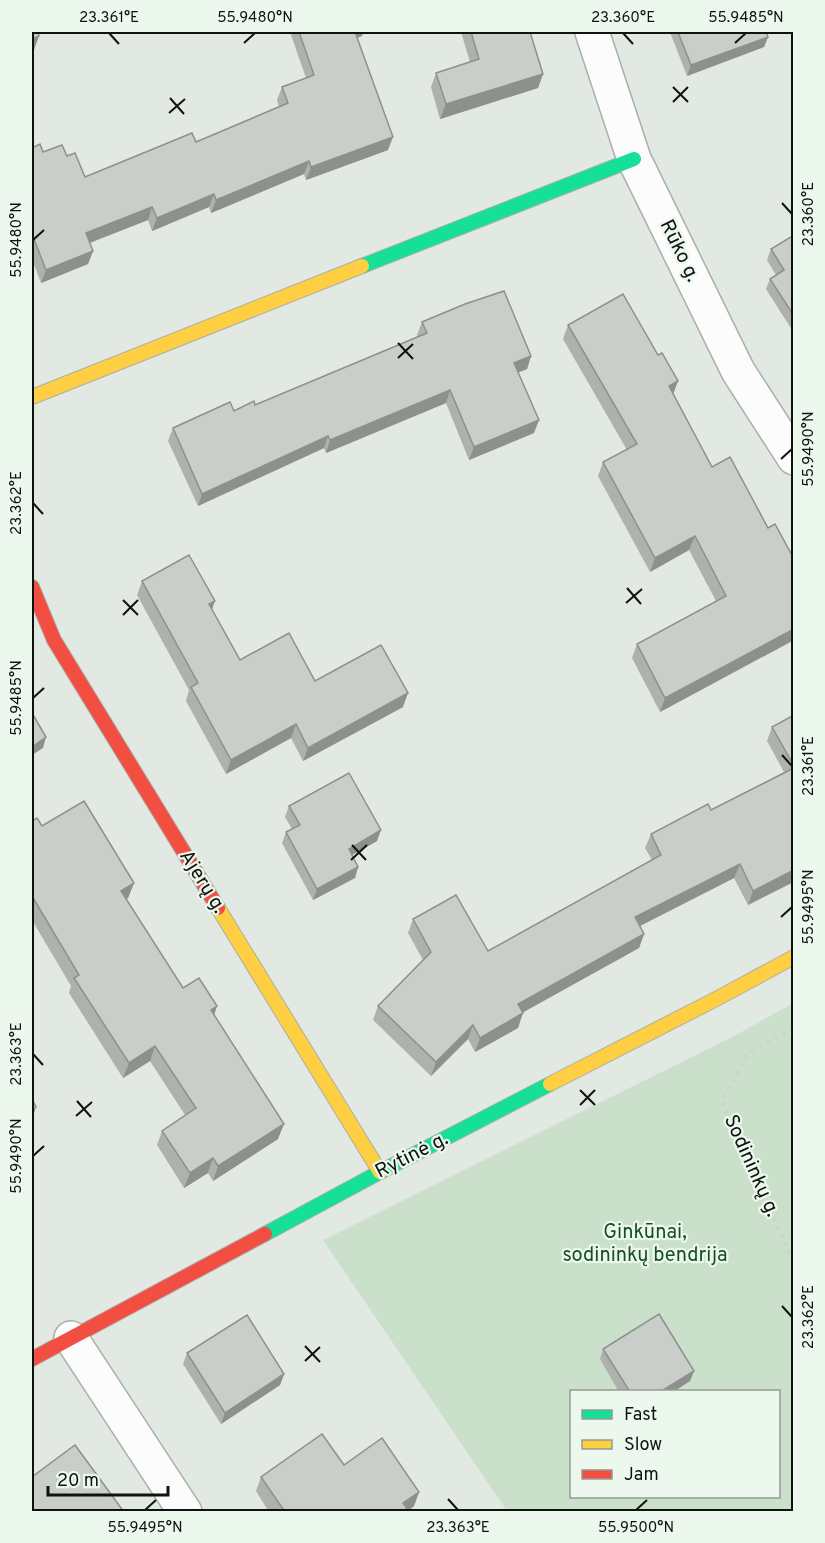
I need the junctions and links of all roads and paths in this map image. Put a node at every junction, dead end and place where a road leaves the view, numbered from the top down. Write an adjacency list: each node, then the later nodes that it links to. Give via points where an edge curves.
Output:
1 (592, 32): 2 (street, Rūko g.)
2 (634, 159): 3 (street); 4 (street, Rūko g., via 738,371)
3 (32, 397)
4 (794, 458)
5 (32, 587): 8 (street, Ajerų g., via 54,640)
6 (794, 957): 8 (street, Rytinė g.)
7 (794, 1028): 9 (path, Sodininkų g., via 748,1053 722,1101)
8 (380, 1173): 10 (street, Rytinė g.)
9 (794, 1263)
10 (71, 1338): 11 (street, Rytinė g.); 12 (street)
11 (32, 1359)
12 (185, 1512)

